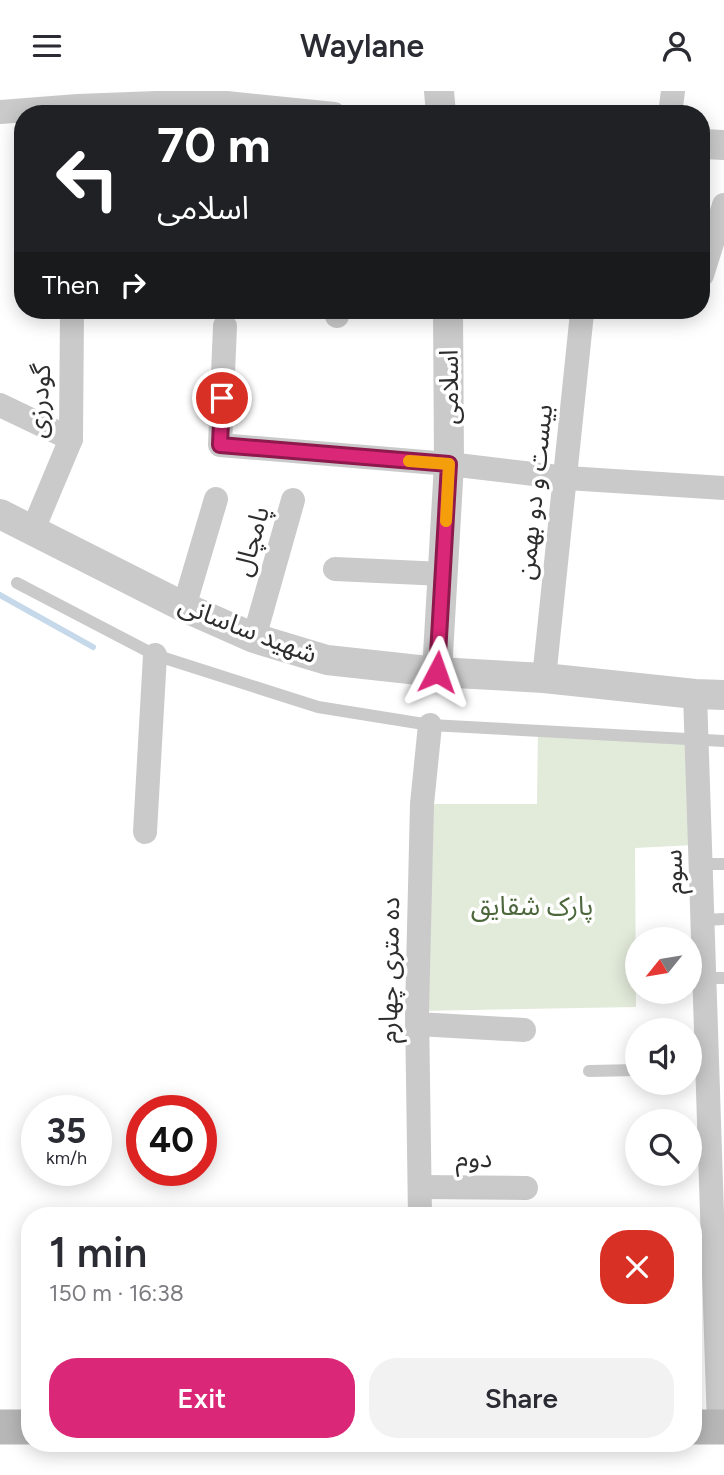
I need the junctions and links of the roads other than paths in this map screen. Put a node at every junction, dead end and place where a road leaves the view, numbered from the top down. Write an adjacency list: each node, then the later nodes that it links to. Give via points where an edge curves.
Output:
1 (207, 102): 2 (street); 3 (street)
2 (78, 103)
3 (239, 105)
4 (724, 205): 5 (street)
5 (710, 250)
6 (72, 319): 11 (street, گودرزی)
7 (448, 319): 12 (street, اسلامی)
8 (581, 319): 13 (street, بیست و دو بهمن)
9 (225, 326): 12 (street, اسلامی, via 220,445)
10 (0, 405): 11 (street)
11 (71, 439): 18 (street, گودرزی)
12 (449, 464): 13 (street); 20 (street, اسلامی)
13 (566, 478): 14 (street); 26 (street, بیست و دو بهمن)
14 (724, 488)
15 (216, 499): 22 (street)
16 (293, 500): 23 (street, پامچال)
17 (0, 514): 18 (street, شهید ساسانی)
18 (32, 532): 22 (street, شهید ساسانی)
19 (342, 563): 20 (street, via 384,562)
20 (443, 574): 25 (street, اسلامی)
21 (17, 583): 24 (lane, شهید ساسانی)
22 (184, 607): 23 (street, شهید ساسانی)
23 (254, 638): 25 (street, شهید ساسانی, via 327,660)
24 (155, 655): 28 (lane, شهید ساسانی, via 318,707); 31 (street)
25 (437, 672): 26 (street, شهید ساسانی)
26 (544, 678): 27 (street, شهید ساسانی)
27 (710, 694): 29 (street, سوم)
28 (430, 725): 29 (lane, شهید ساسانی); 35 (street, ده متری چهارم, via 422,804)
29 (698, 740): 30 (lane, شهید ساسانی); 32 (street, سوم)
30 (724, 741)
31 (145, 832)
32 (713, 864): 33 (street, سوم)
33 (714, 919): 34 (street, سوم)
34 (715, 978): 37 (street, سوم)
35 (417, 1024): 36 (street); 41 (street, ده متری چهارم)
36 (524, 1030)
37 (705, 1057): 40 (street, سوم)
38 (625, 1070): 39 (lane)
39 (589, 1071)
40 (717, 1136): 46 (street, سوم)
41 (420, 1187): 42 (street, دوم); 43 (street, ده متری چهارم)
42 (526, 1188)
43 (420, 1207)
44 (0, 1427): 45 (main road)
45 (21, 1427)
46 (712, 1427)

